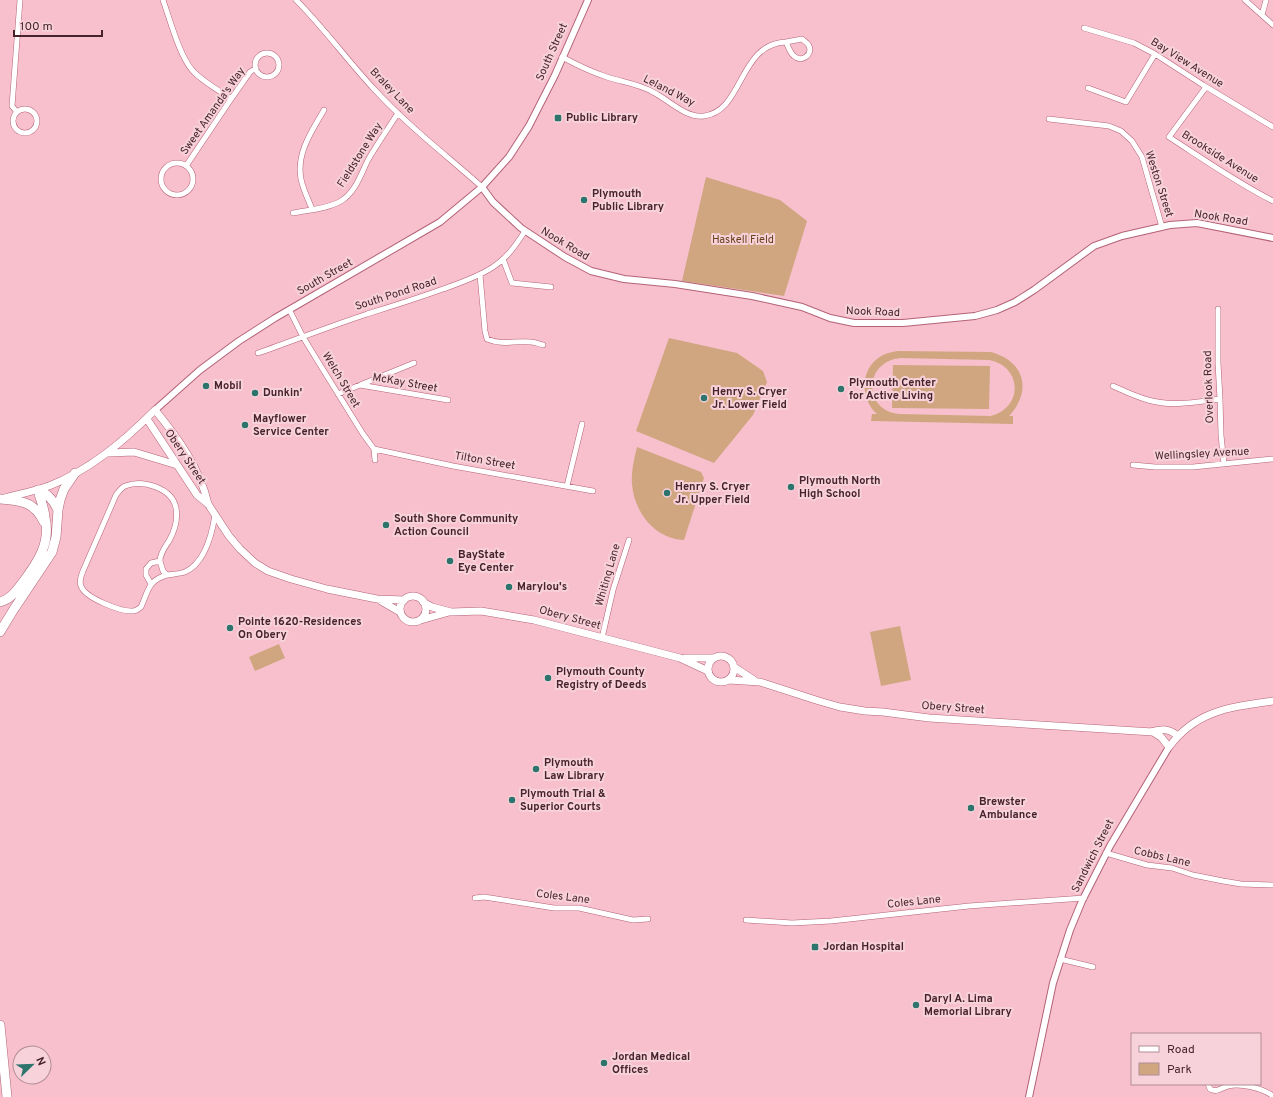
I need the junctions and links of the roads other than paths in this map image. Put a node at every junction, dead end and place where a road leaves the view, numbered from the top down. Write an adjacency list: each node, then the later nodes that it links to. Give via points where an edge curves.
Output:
1 (20, 0): 18 (street, via 12,106)
2 (163, 0): 16 (street, via 189,67)
3 (296, 0): 19 (street, Braley Lane)
4 (588, 0): 12 (street, South Street)
5 (1245, 0): 7 (street)
6 (1266, 0): 7 (street)
7 (1262, 15): 8 (street)
8 (1273, 25)
9 (1084, 28): 11 (street, Bay View Avenue, via 1134,43)
10 (786, 42): 10 (street, Leland Way, via 793,56 798,59 808,55 810,51 809,44 802,39); 12 (street, Leland Way, via 779,42 759,52 727,102 718,110 703,116 683,111 644,87 600,75)
11 (1156, 54): 14 (street, Bay View Avenue); 15 (street, via 1126,102)
12 (562, 57): 23 (street, South Street, via 522,137 506,161)
13 (256, 68): 13 (street, Sweet Amanda's Way, via 263,76 270,76 278,69 278,61 273,55 262,55 257,60); 16 (street, Sweet Amanda's Way, via 250,72)
14 (1206, 86): 21 (street, Bay View Avenue); 24 (street, Brookside Avenue, via 1169,137)
15 (1088, 88)
16 (231, 99): 22 (street, Sweet Amanda's Way)
17 (324, 110): 25 (street, via 309,134 301,161 301,179)
18 (17, 112): 18 (street, via 13,119 16,129 25,133 32,130 36,125 33,112 25,109)
19 (398, 113): 23 (street, Braley Lane); 25 (street, Fieldstone Way, via 347,196 341,201)
20 (1050, 119): 27 (street, Weston Street, via 1109,126 1121,131 1132,141 1142,157)
21 (1273, 127)
22 (186, 166): 22 (street, Sweet Amanda's Way, via 176,163 163,171 162,181 166,191 181,195 190,189 193,185 193,174)
23 (482, 187): 28 (street, Nook Road, via 493,202); 34 (street, South Street, via 444,220)
24 (1273, 201)
25 (312, 209): 26 (street, Fieldstone Way)
26 (293, 213)
27 (1162, 227): 28 (street, Nook Road, via 1122,236 1094,246 1034,290 997,310 975,316 883,324 848,323 752,296 596,273 565,257); 29 (street, Nook Road, via 1198,223)
28 (525, 231): 30 (street, South Pond Road)
29 (1273, 238)
30 (503, 259): 31 (street, South Pond Road); 32 (street, via 512,283)
31 (480, 275): 35 (street, South Pond Road, via 408,302 320,329); 36 (street, via 484,332 487,339 502,343 530,342)
32 (551, 287)
33 (1218, 309): 43 (street, Overlook Road)
34 (290, 310): 35 (street, Welch Street); 44 (street, South Street, via 233,345)
35 (304, 337): 37 (street, South Pond Road); 41 (street, Welch Street)
36 (543, 345)
37 (258, 353)
38 (414, 363): 39 (street)
39 (360, 385): 41 (street); 42 (street, McKay Street)
40 (1113, 386): 43 (street, via 1141,398 1163,403)
41 (338, 394): 47 (street, Welch Street)
42 (448, 400)
43 (1220, 400): 51 (street, Overlook Road)
44 (155, 410): 45 (main road, South Street); 59 (main road, Obery Street, via 189,456)
45 (147, 419): 48 (main road, South Street); 52 (main road, Obery Street)
46 (582, 424): 55 (street)
47 (374, 450): 50 (street, Welch Street); 55 (street, Tilton Street)
48 (107, 453): 52 (main road, via 134,452); 54 (main road, South Street)
49 (1273, 459): 51 (street, Wellingsley Avenue)
50 (375, 460)
51 (1224, 464): 53 (street, Wellingsley Avenue, via 1174,467)
52 (177, 465): 59 (main road, Obery Street, via 197,495)
53 (1133, 465)
54 (75, 473): 56 (main road, South Street); 60 (highway, via 64,489)
55 (567, 486): 57 (street, Tilton Street)
56 (38, 490): 58 (main road, South Street); 60 (highway, via 54,502); 62 (highway)
57 (593, 491)
58 (0, 499): 62 (highway, via 31,505)
59 (208, 504): 61 (main road, Obery Street)
60 (58, 510): 74 (highway, via 52,552)
61 (215, 515): 65 (street, via 209,538 197,563 186,571); 67 (main road, Obery Street, via 240,549 268,571 317,587)
62 (46, 529): 69 (highway, via 44,548 38,560 13,595)
63 (629, 540): 75 (street, Whiting Lane, via 613,590)
64 (160, 560): 65 (street); 66 (street, via 151,562 146,569); 66 (street, via 175,525 177,510 174,502 166,492 154,486 126,486 116,495 83,571 80,585 86,594 97,600 119,609 134,611 141,607)
65 (167, 575): 66 (street, via 157,578)
66 (151, 584)
67 (377, 599): 68 (main road, Obery Street); 71 (main road, Obery Street)
68 (404, 600): 70 (main road, Obery Street, via 414,596); 71 (main road)
69 (0, 602)
70 (424, 602): 72 (main road, Obery Street); 73 (main road, via 425,614)
71 (400, 612): 73 (main road, Obery Street, via 407,621)
72 (451, 612): 73 (main road, Obery Street); 75 (main road, Obery Street, via 476,611 517,616)
73 (419, 621)
74 (0, 632)
75 (602, 638): 76 (main road, Obery Street)
76 (680, 658): 77 (main road, Obery Street); 79 (main road, Obery Street)
77 (713, 658): 78 (main road, Obery Street, via 726,656 732,661); 79 (main road, via 708,664)
78 (734, 668): 80 (main road); 81 (main road, Obery Street)
79 (708, 671): 80 (main road, Obery Street, via 715,681)
80 (729, 680): 81 (main road, Obery Street)
81 (760, 682): 83 (main road, Obery Street, via 840,707 865,711 932,718)
82 (1273, 701): 84 (main road, Sandwich Street, via 1212,713 1196,721)
83 (1150, 732): 84 (main road, Obery Street, via 1170,730); 85 (main road, via 1159,735)
84 (1178, 736): 85 (main road, Sandwich Street)
85 (1169, 747): 86 (street, Sandwich Street)
86 (1106, 853): 87 (street, Cobbs Lane, via 1214,880); 89 (street, Sandwich Street)
87 (1273, 885)
88 (475, 898): 90 (street, Coles Lane, via 484,897 554,908 579,908 633,920)
89 (1084, 898): 91 (street, Coles Lane, via 969,906 831,921 792,923); 92 (street, Sandwich Street)
90 (648, 919)
91 (746, 920)
92 (1060, 959): 93 (street); 99 (street, Sandwich Street)
93 (1093, 967)
94 (0, 1025): 98 (highway)
95 (1208, 1085): 96 (street, via 1210,1090 1214,1091)
96 (1226, 1085): 97 (street, via 1254,1087)
97 (1273, 1096)
98 (7, 1097)
99 (1029, 1097)

